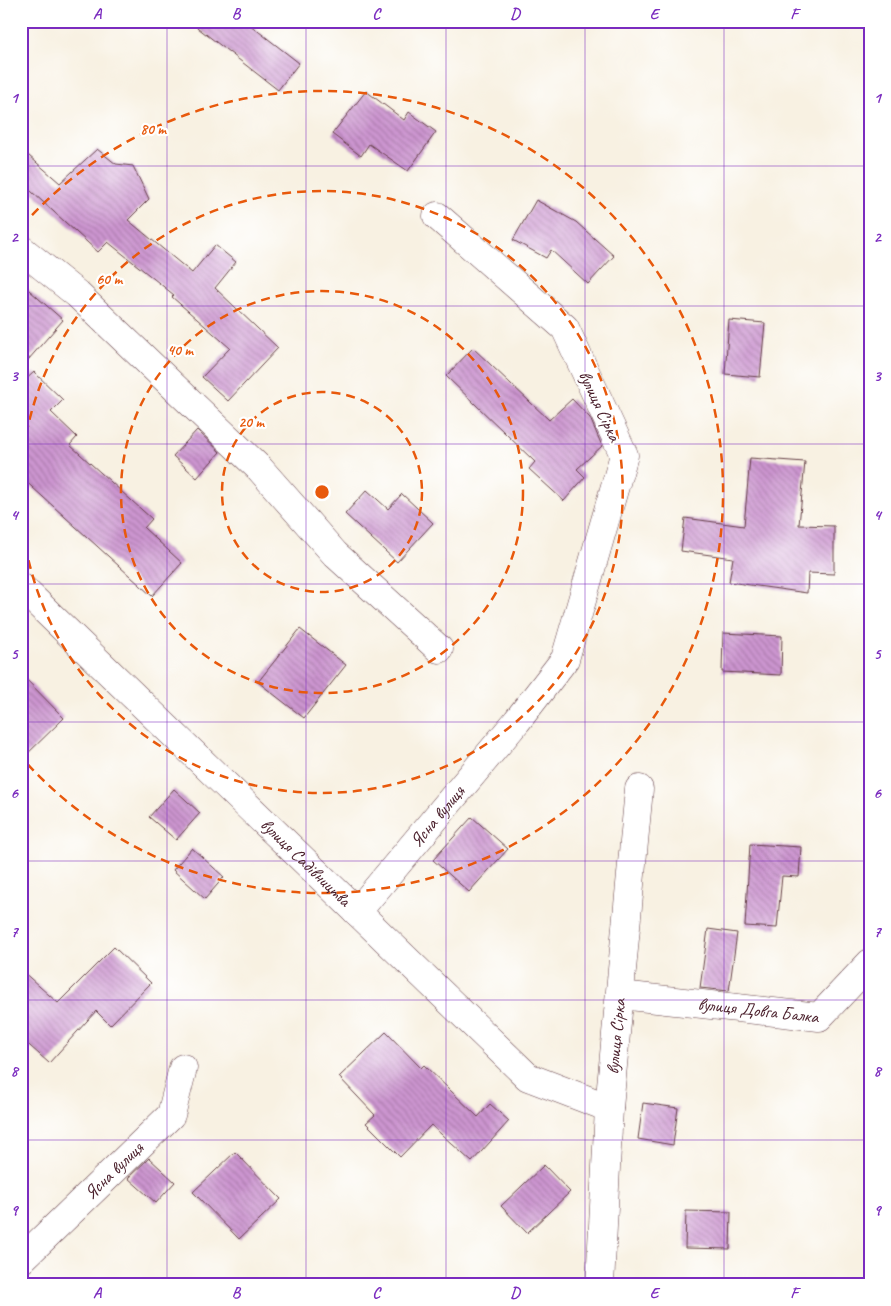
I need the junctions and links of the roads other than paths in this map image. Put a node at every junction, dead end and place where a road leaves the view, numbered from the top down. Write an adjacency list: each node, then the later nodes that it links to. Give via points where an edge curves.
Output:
1 (437, 216): 5 (street, вулиця Сірка, via 565,328 624,456 564,659)
2 (21, 249): 4 (street, via 77,294 253,462 336,554)
3 (21, 587): 7 (street, вулиця Садівництва)
4 (439, 649)
5 (517, 721): 7 (street, Ясна вулиця)
6 (640, 789): 9 (street, вулиця Сірка)
7 (356, 912): 11 (street, вулиця Садівництва, via 528,1077)
8 (870, 963): 9 (street, вулиця Довга Балка, via 819,1017)
9 (621, 994): 11 (street, вулиця Сірка)
10 (183, 1068): 12 (street, Ясна вулиця, via 170,1115)
11 (609, 1108): 13 (street, вулиця Сірка)
12 (21, 1260)
13 (600, 1285)

